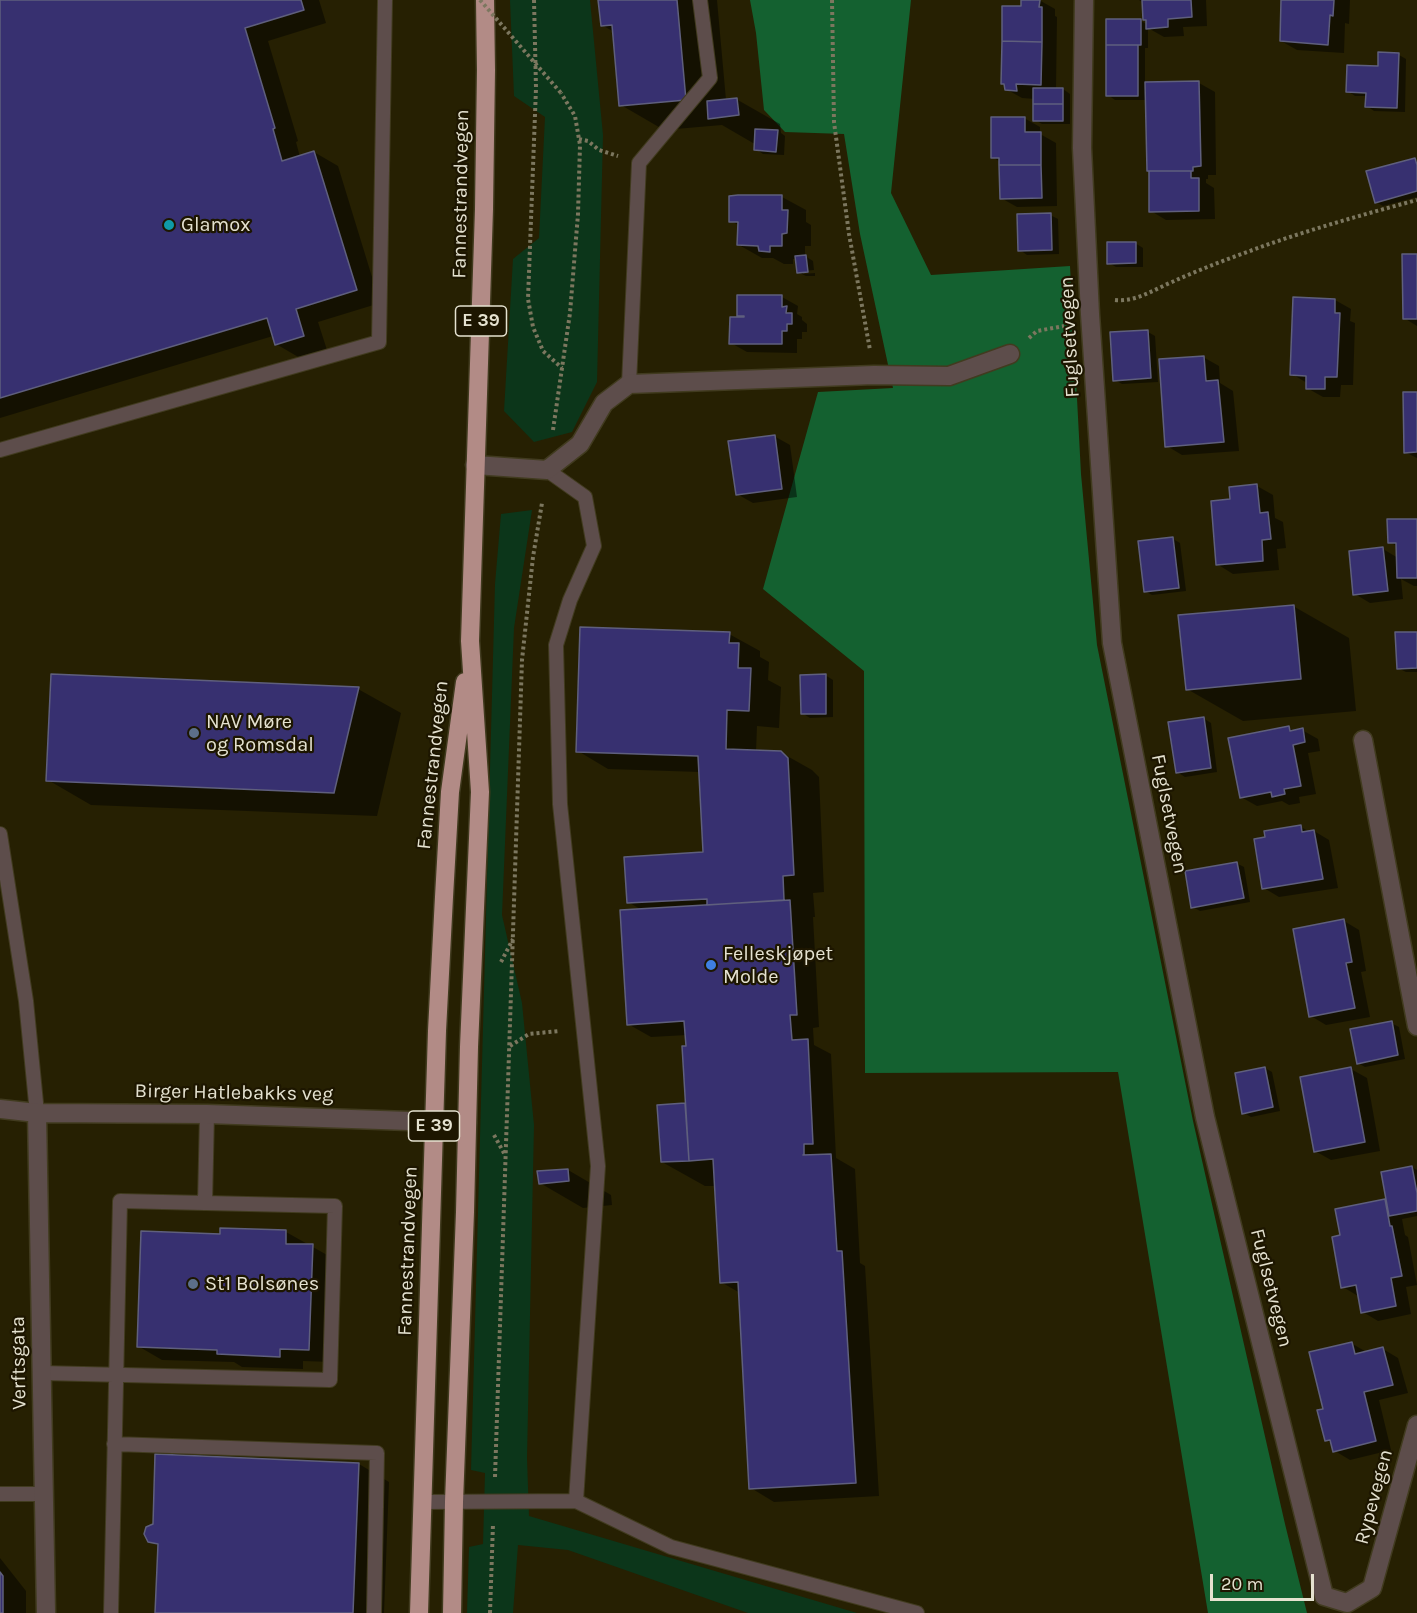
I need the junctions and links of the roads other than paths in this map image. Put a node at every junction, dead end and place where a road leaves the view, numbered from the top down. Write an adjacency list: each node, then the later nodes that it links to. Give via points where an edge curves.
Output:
1 (385, 0): 7 (lane, via 379,342)
2 (482, 0): 8 (highway, Fannestrandvegen / E 39, via 486,70 484,209)
3 (700, 0): 6 (lane, via 710,78 639,163)
4 (1084, 0): 29 (street, Fuglsetvegen, via 1082,148 1112,643 1208,1129 1324,1596)
5 (1011, 354): 6 (street, via 949,376)
6 (629, 384): 9 (street, via 604,403 580,444)
7 (0, 450)
8 (475, 465): 9 (street); 10 (highway, Fannestrandvegen / E 39)
9 (547, 470): 26 (lane, via 585,497 594,546 570,600 556,645 560,804 598,1166)
10 (470, 641): 17 (highway, Fannestrandvegen / E 39, via 450,792); 18 (highway, Fannestrandvegen / E 39, via 480,792)
11 (1363, 740): 13 (street)
12 (0, 834): 15 (lane, via 26,1001)
13 (1417, 1026)
14 (0, 1109): 15 (street, Birger Hatlebakks veg)
15 (37, 1113): 16 (street, Birger Hatlebakks veg); 20 (street, Verftsgata)
16 (207, 1113): 17 (street, Birger Hatlebakks veg); 19 (lane)
17 (435, 1121): 18 (street, Birger Hatlebakks veg); 27 (highway, Fannestrandvegen / E 39)
18 (467, 1123): 28 (highway, Fannestrandvegen / E 39)
19 (205, 1203): 21 (lane, via 120,1201); 21 (lane, via 335,1206 330,1380)
20 (42, 1373): 21 (lane); 25 (street, Verftsgata)
21 (116, 1375): 23 (lane)
22 (1417, 1425): 29 (street, Rypevegen, via 1372,1588)
23 (114, 1444): 31 (lane); 32 (lane, via 377,1453)
24 (0, 1494): 25 (lane)
25 (44, 1494): 30 (street, Verftsgata)
26 (576, 1500): 28 (lane); 35 (lane, via 671,1547)
27 (421, 1502): 28 (lane); 33 (highway, Fannestrandvegen / E 39)
28 (454, 1502): 34 (highway, Fannestrandvegen / E 39)
29 (1347, 1603)
30 (46, 1613)
31 (111, 1613)
32 (374, 1613)
33 (419, 1613)
34 (452, 1613)
35 (917, 1613)

